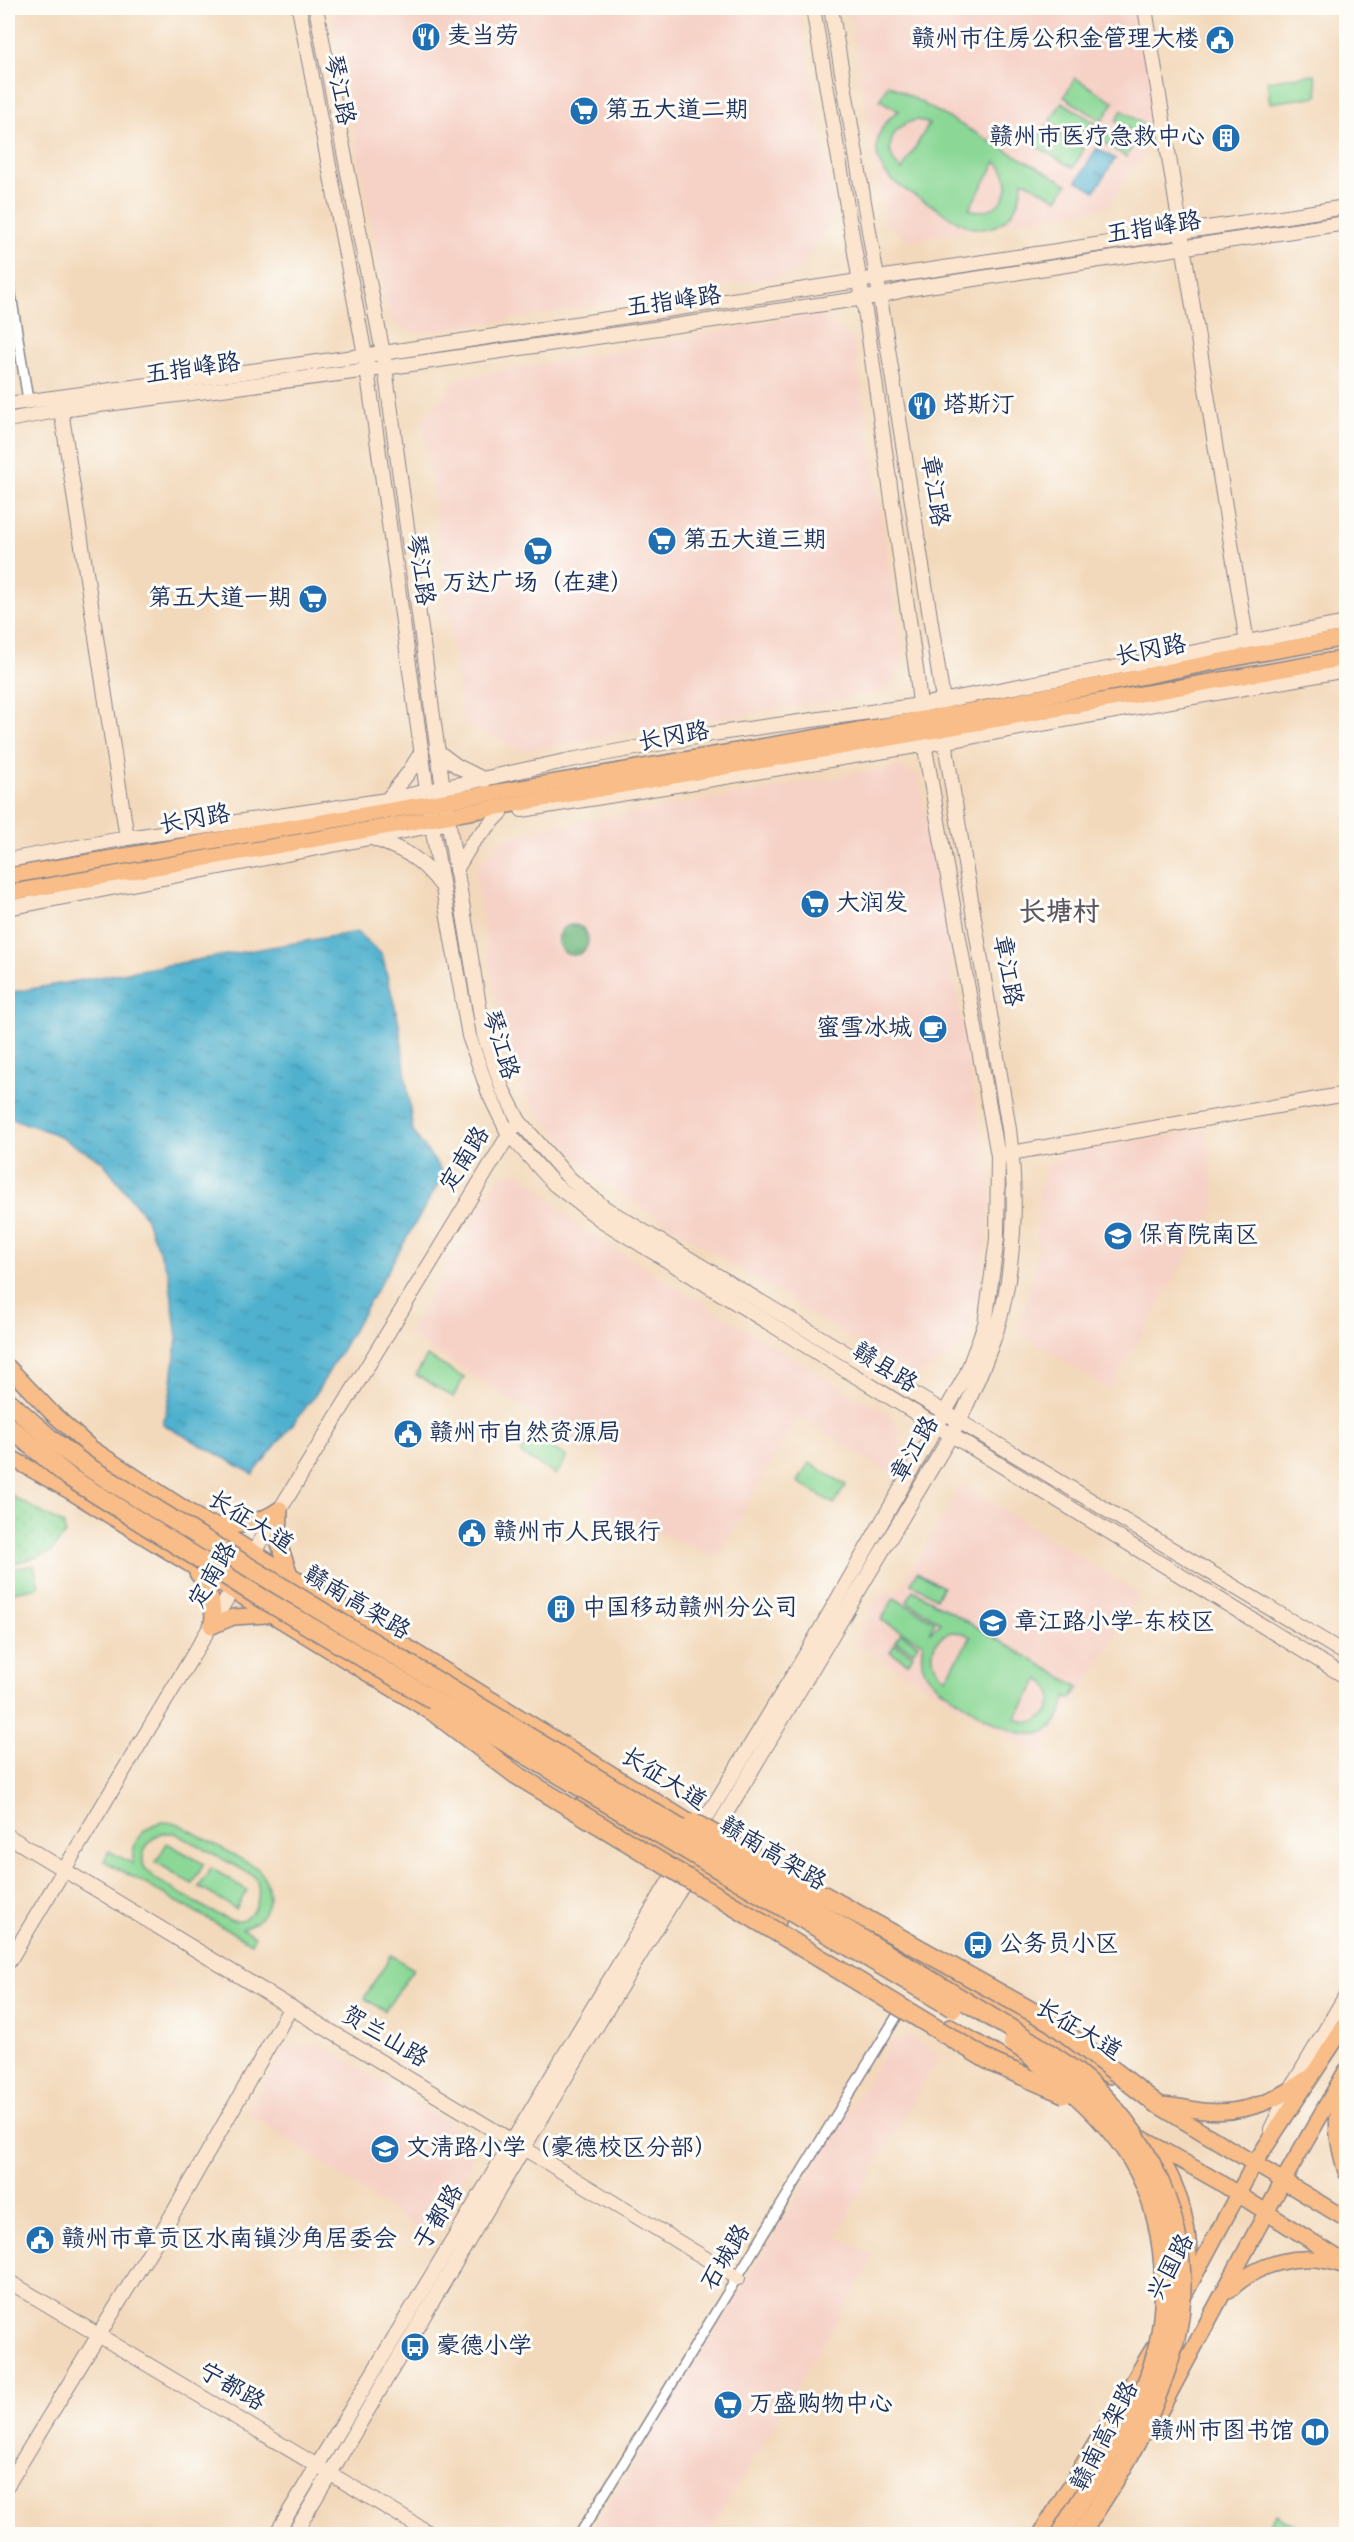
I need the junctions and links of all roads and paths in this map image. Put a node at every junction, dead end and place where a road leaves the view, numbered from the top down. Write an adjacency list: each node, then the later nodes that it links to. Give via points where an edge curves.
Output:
1 (299, 8): 16 (main road, 琴江路)
2 (316, 8): 15 (main road, 琴江路)
3 (813, 8): 12 (main road, 章江路)
4 (831, 8): 11 (main road, 章江路)
5 (1145, 8): 8 (main road)
6 (1347, 207): 8 (main road, 五指峰路)
7 (1347, 222): 9 (main road, 五指峰路)
8 (1182, 231): 9 (main road); 11 (main road, 五指峰路)
9 (1185, 247): 13 (main road, 五指峰路, via 908,288); 25 (main road)
10 (8, 276): 19 (street)
11 (877, 278): 12 (main road, 五指峰路); 13 (main road, 章江路)
12 (859, 281): 14 (main road, 章江路); 15 (main road, 五指峰路)
13 (879, 296): 14 (main road, 五指峰路); 28 (main road, 章江路)
14 (863, 299): 17 (main road, 五指峰路); 29 (main road, 章江路)
15 (383, 353): 16 (main road, 五指峰路); 17 (main road, 琴江路)
16 (365, 355): 18 (main road, 琴江路); 19 (main road, 五指峰路)
17 (384, 368): 18 (main road, 五指峰路); 31 (main road, 琴江路)
18 (367, 370): 21 (main road, 五指峰路); 30 (main road, 琴江路)
19 (28, 400): 20 (main road, 五指峰路)
20 (8, 404)
21 (61, 410): 22 (main road, 五指峰路); 36 (main road)
22 (8, 420)
23 (1347, 623): 25 (main road)
24 (1347, 638): 28 (main road, 长冈路)
25 (1247, 643): 28 (main road)
26 (1347, 658): 28 (main road, 长冈路)
27 (1347, 670): 28 (main road)
28 (945, 721): 29 (main road, 长冈路); 29 (main road); 47 (main road, 章江路)
29 (922, 725): 32 (main road, via 712,734); 34 (main road, 长冈路); 35 (main road); 48 (main road, 章江路)
30 (422, 751): 33 (main road); 34 (main road, 琴江路)
31 (438, 751): 32 (main road); 34 (main road, 琴江路)
32 (484, 780): 34 (main road)
33 (387, 800): 34 (main road); 36 (main road)
34 (438, 808): 35 (main road); 37 (main road); 39 (main road, 琴江路); 40 (main road, 长冈路); 41 (main road, 琴江路); 42 (main road, 长冈路)
35 (501, 813): 39 (main road, via 472,843)
36 (127, 838): 38 (main road)
37 (372, 838): 41 (main road, via 406,851); 43 (main road)
38 (8, 860)
39 (456, 870): 45 (main road, 琴江路, via 484,1035)
40 (8, 876)
41 (443, 887): 46 (main road, 琴江路, via 469,1036 489,1094)
42 (8, 893)
43 (8, 908)
44 (1347, 1094): 47 (main road)
45 (519, 1121): 46 (main road, 定南路); 51 (main road, 赣县路, via 567,1176 605,1208)
46 (508, 1133): 54 (main road, 赣县路, via 555,1185 601,1220); 57 (main road, 定南路)
47 (1012, 1152): 48 (main road); 52 (main road, 章江路, via 1012,1242 998,1328)
48 (998, 1156): 51 (main road, 章江路, via 997,1239 985,1324 966,1375)
49 (8, 1367): 58 (main road, 长征大道, via 91,1448)
50 (8, 1401): 68 (highway, 赣南高架路, bridge, via 85,1465)
51 (945, 1412): 52 (main road, 赣县路); 54 (main road, 章江路)
52 (959, 1422): 55 (main road, 章江路); 65 (main road, 赣县路)
53 (8, 1426): 66 (highway, 赣南高架路, bridge, via 69,1477)
54 (935, 1427): 55 (main road, 赣县路); 69 (main road, 章江路)
55 (950, 1436): 67 (main road, 赣县路); 69 (main road, 章江路, via 758,1763)
56 (8, 1456): 60 (main road)
57 (280, 1509): 58 (main road, via 262,1520 241,1525); 59 (main road, 定南路); 61 (main road, via 279,1544)
58 (208, 1524): 59 (main road, 长征大道)
59 (253, 1552): 61 (main road, 长征大道); 62 (main road, 定南路)
60 (187, 1564): 62 (main road); 64 (main road, via 207,1588 212,1603)
61 (290, 1574): 69 (main road, 长征大道)
62 (232, 1592): 63 (main road); 64 (main road, 定南路)
63 (271, 1616): 64 (main road, via 244,1615); 71 (main road)
64 (212, 1626): 72 (main road, 定南路)
65 (1347, 1654)
66 (365, 1660): 83 (highway, bridge, via 515,1774 993,2063); 108 (highway, 赣南高架路, bridge, via 1018,2046 1102,2119 1132,2161 1153,2208 1164,2260 1163,2312 1149,2375)
67 (1347, 1677)
68 (511, 1725): 84 (highway, bridge, via 748,1851 1051,2022); 109 (highway, 赣南高架路, bridge, via 1024,2037 1077,2073 1115,2110 1146,2151 1168,2200 1181,2260 1180,2313 1165,2375 1137,2442)
69 (706, 1833): 71 (main road, 章江路); 84 (main road, 长征大道)
70 (8, 1836): 72 (main road, 贺兰山路)
71 (686, 1867): 75 (main road); 86 (main road, 于都路); 87 (main road, 于都路)
72 (63, 1870): 73 (main road, 定南路); 76 (main road, 贺兰山路)
73 (8, 1963)
74 (1347, 1995): 81 (main road)
75 (906, 2001): 83 (main road); 95 (street, 石城路)
76 (291, 2007): 86 (main road, 贺兰山路); 99 (main road)
77 (1347, 2024): 78 (main road, 兴国路)
78 (1329, 2052): 81 (main road, via 1313,2074); 88 (main road, 兴国路)
79 (1347, 2071): 90 (main road)
80 (1347, 2080): 82 (main road)
81 (1289, 2092): 84 (main road, via 1234,2111); 88 (main road)
82 (1344, 2092): 89 (main road, via 1336,2128); 90 (main road)
83 (1065, 2094): 85 (main road)
84 (1158, 2105): 88 (main road, 长征大道)
85 (1142, 2138): 91 (main road); 97 (main road, via 1161,2161 1181,2205 1189,2248)
86 (512, 2141): 87 (main road, 贺兰山路); 100 (main road, 于都路)
87 (525, 2149): 95 (main road, 贺兰山路); 101 (main road, 于都路)
88 (1254, 2164): 90 (main road, 长征大道); 91 (main road, 兴国路)
89 (1347, 2172)
90 (1283, 2181): 92 (main road); 93 (main road, 长征大道)
91 (1236, 2193): 92 (main road); 97 (main road, 兴国路)
92 (1267, 2212): 94 (main road); 98 (main road)
93 (1347, 2219)
94 (1347, 2264): 98 (main road, via 1316,2259 1256,2269 1224,2297)
95 (738, 2278): 106 (street, 石城路)
96 (8, 2281): 99 (main road, 宁都路)
97 (1187, 2291): 107 (main road, 兴国路)
98 (1208, 2320): 110 (main road)
99 (98, 2335): 100 (main road, 宁都路); 102 (main road)
100 (317, 2467): 101 (main road, 宁都路); 103 (main road, 于都路)
101 (330, 2474): 104 (main road, 于都路); 105 (main road, 宁都路)
102 (8, 2484)
103 (276, 2535)
104 (294, 2535)
105 (431, 2535)
106 (580, 2535)
107 (1041, 2535)
108 (1060, 2535)
109 (1081, 2535)
110 (1090, 2535)

